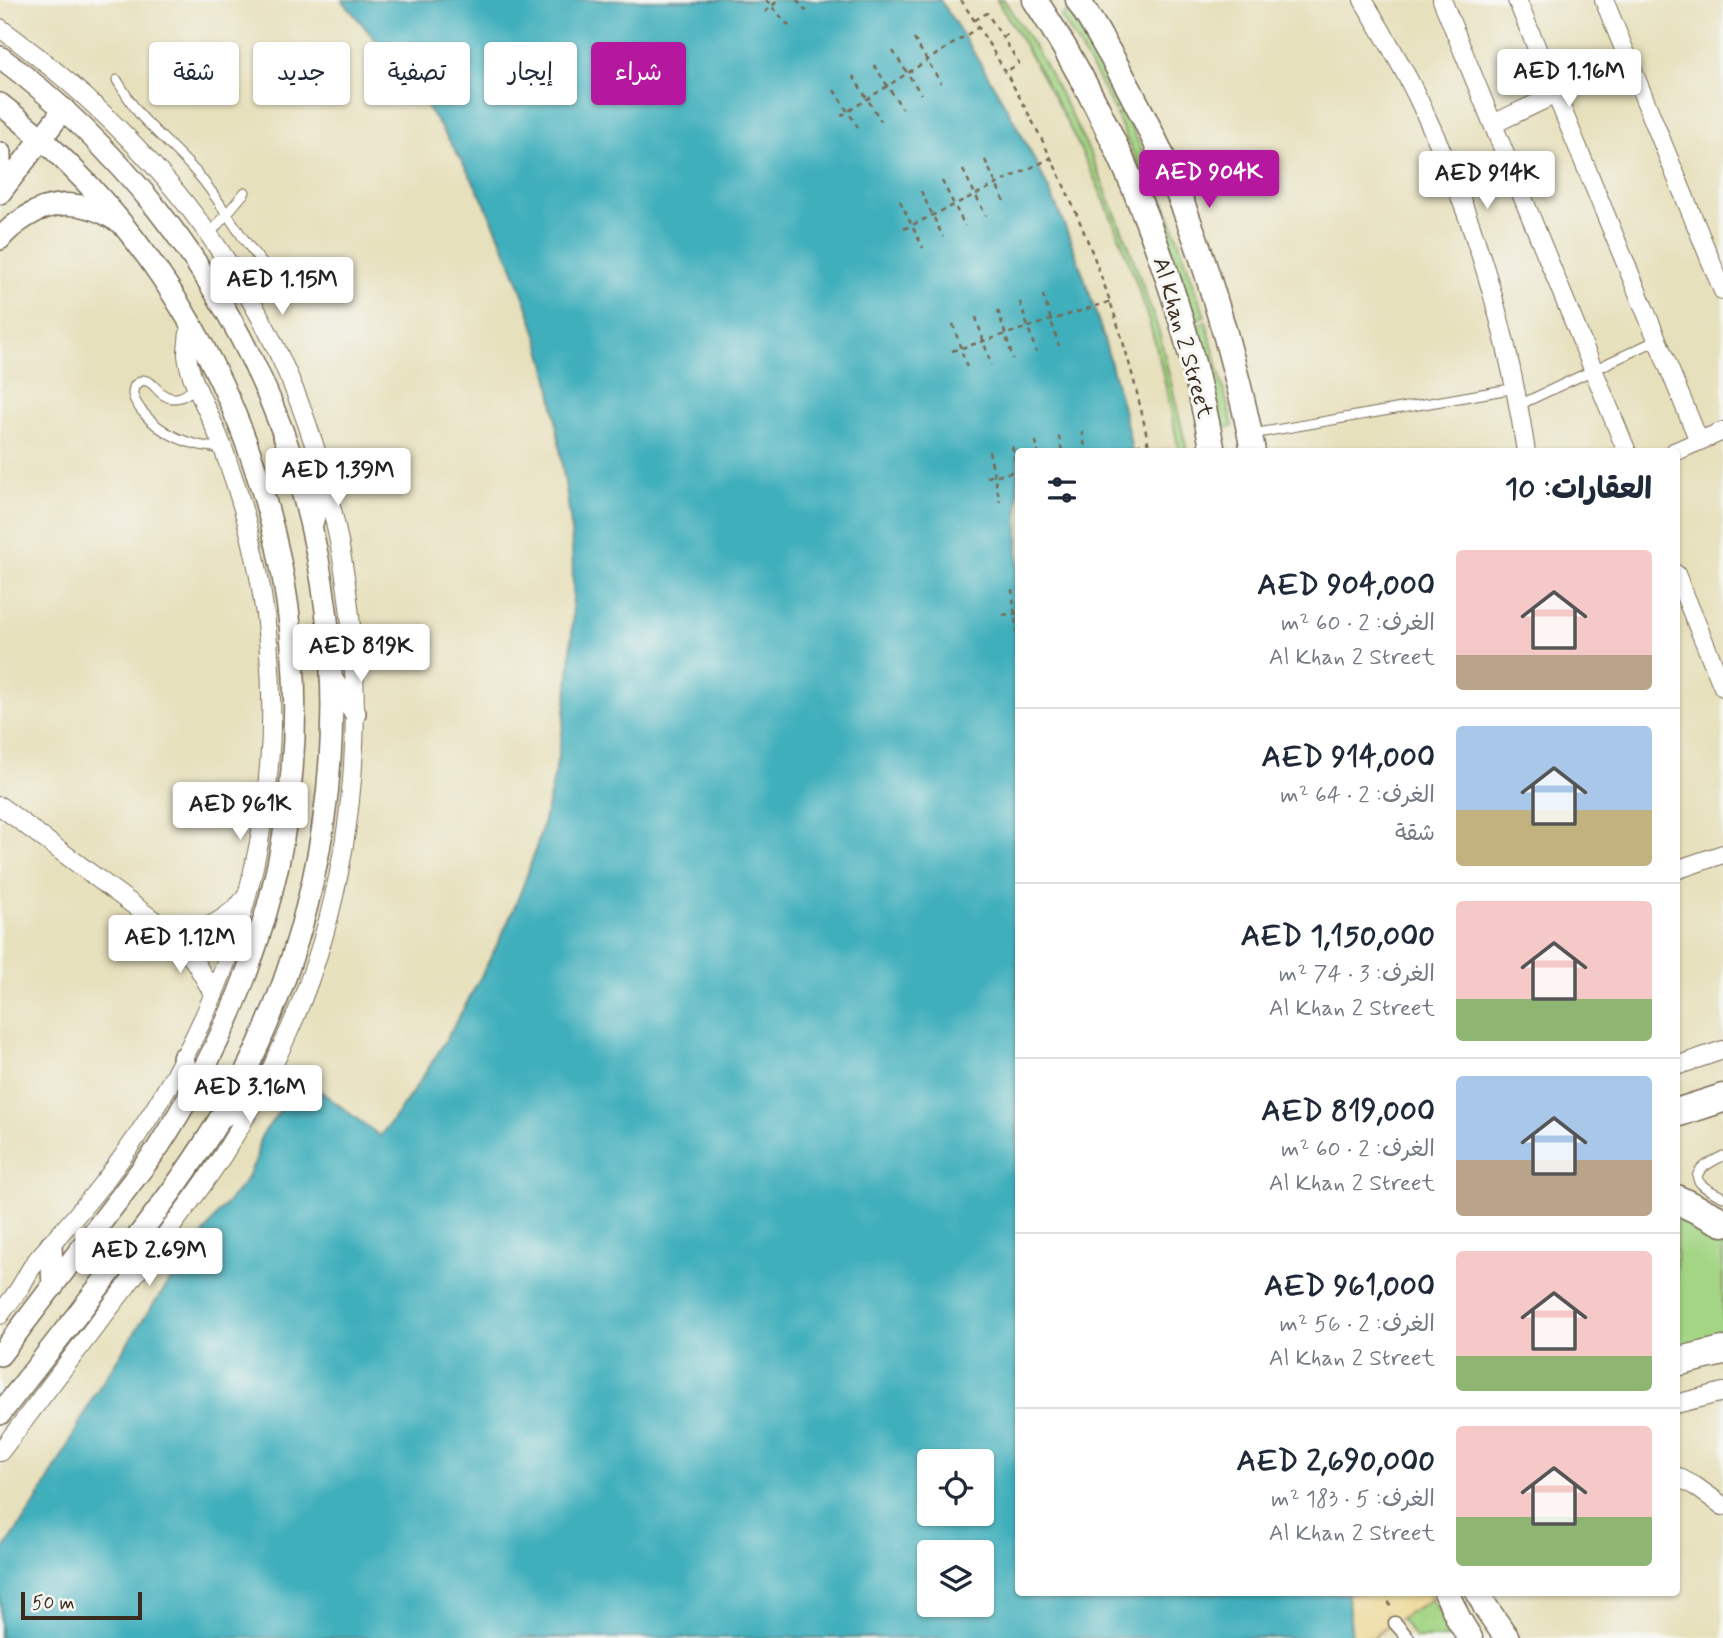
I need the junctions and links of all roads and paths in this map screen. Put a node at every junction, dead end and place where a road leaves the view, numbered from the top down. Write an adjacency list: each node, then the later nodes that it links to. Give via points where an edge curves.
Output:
1 (766, 0): 11 (path)
2 (779, 0): 11 (path)
3 (797, 0): 13 (path)
4 (961, 0): 14 (path)
5 (1035, 0): 110 (main road, Al Khan 2 Street, via 1098,112 1144,216 1185,332)
6 (1078, 0): 102 (main road, Al Khan 2 Street, via 1149,129 1189,221 1215,299)
7 (1363, 0): 95 (street, via 1410,82 1470,221)
8 (1442, 0): 42 (street)
9 (1517, 0): 34 (street)
10 (1604, 0): 23 (street)
11 (772, 7): 12 (path); 15 (path)
12 (765, 12)
13 (807, 12)
14 (975, 20): 16 (path); 19 (path, via 988,13)
15 (790, 27)
16 (979, 27): 24 (path); 26 (path)
17 (0, 28): 68 (street, via 122,131)
18 (1010, 33): 19 (path)
19 (1003, 37): 26 (path, via 1019,64)
20 (914, 39): 24 (path)
21 (893, 51): 27 (path)
22 (0, 57): 38 (street)
23 (1628, 60): 34 (street); 73 (street)
24 (927, 61): 27 (path); 30 (path)
25 (874, 65): 31 (path)
26 (1006, 72): 48 (path)
27 (908, 73): 31 (path); 33 (path)
28 (853, 76): 35 (path)
29 (117, 80): 61 (lane, via 137,110)
30 (941, 83)
31 (888, 86): 35 (path); 37 (path)
32 (834, 90): 39 (path)
33 (921, 94)
34 (1555, 94): 42 (street); 84 (street)
35 (867, 99): 39 (path); 41 (path)
36 (0, 104): 45 (street)
37 (902, 108)
38 (64, 109): 43 (street); 45 (street)
39 (848, 112): 40 (path); 44 (path)
40 (841, 116)
41 (881, 121)
42 (1493, 124): 92 (street)
43 (83, 127): 47 (street); 121 (street, via 163,217 231,319 278,416)
44 (861, 132)
45 (41, 139): 47 (street); 56 (street)
46 (0, 153): 50 (street)
47 (60, 157): 64 (street)
48 (1051, 158): 53 (path); 76 (path)
49 (985, 160): 53 (path)
50 (0, 170)
51 (964, 170): 57 (path)
52 (943, 181): 59 (path)
53 (996, 184): 57 (path); 60 (path)
54 (921, 191): 62 (path)
55 (246, 192): 61 (lane)
56 (0, 193)
57 (975, 194): 59 (path); 63 (path)
58 (900, 201): 65 (path)
59 (954, 205): 62 (path); 66 (path)
60 (1006, 205)
61 (228, 214): 68 (lane); 72 (lane)
62 (932, 215): 65 (path); 69 (path)
63 (986, 216)
64 (123, 223): 70 (street, via 75,204 54,205 28,216); 80 (street)
65 (912, 225): 67 (path); 71 (path)
66 (965, 226)
67 (904, 229)
68 (209, 235): 119 (street, via 266,328 302,411)
69 (943, 237)
70 (0, 239)
71 (923, 248)
72 (264, 265)
73 (1723, 291)
74 (1043, 295): 79 (path)
75 (1020, 302): 82 (path)
76 (1112, 302): 79 (path); 101 (path)
77 (998, 310): 83 (path)
78 (976, 317): 85 (path)
79 (1051, 321): 82 (path); 86 (path)
80 (190, 323): 94 (street, via 187,355); 139 (street, via 239,425 266,502 286,594 295,703 286,819 268,903 237,998)
81 (953, 324): 87 (path)
82 (1028, 328): 83 (path); 89 (path)
83 (1006, 335): 85 (path); 90 (path)
84 (1657, 340): 92 (lane); 100 (street)
85 (984, 342): 87 (path); 91 (path)
86 (1059, 346)
87 (961, 349): 88 (path); 93 (path)
88 (953, 351)
89 (1036, 352)
90 (1013, 359)
91 (991, 365)
92 (1593, 370): 95 (lane); 112 (street)
93 (968, 371)
94 (195, 385): 104 (street); 104 (lane, via 176,398 143,380 132,395 144,414 170,435 190,444)
95 (1517, 396): 102 (lane); 111 (street)
96 (1082, 431): 107 (path)
97 (1723, 431): 100 (street)
98 (1059, 436): 106 (path)
99 (1036, 441): 105 (path)
100 (1699, 441): 113 (street)
101 (1149, 442): 108 (path); 109 (path)
102 (1251, 443)
103 (1012, 446): 115 (path)
104 (223, 448): 133 (street, via 253,548 271,686 267,791)
105 (1037, 448)
106 (1061, 448)
107 (1085, 448)
108 (1124, 448)
109 (1150, 448)
110 (1212, 448)
111 (1525, 448)
112 (1625, 448)
113 (1680, 449)
114 (989, 451): 117 (path)
115 (1015, 458)
116 (1015, 472): 117 (path)
117 (995, 476): 118 (path); 120 (path)
118 (987, 477)
119 (324, 479): 121 (street); 129 (street, via 350,613)
120 (1000, 502)
121 (312, 526): 127 (street)
122 (1680, 583): 128 (street)
123 (1012, 589): 124 (path)
124 (1015, 608)
125 (1015, 614): 126 (path)
126 (1003, 615)
127 (331, 678): 129 (street); 143 (street, via 326,803 306,908 274,1007)
128 (1723, 687)
129 (355, 713): 140 (street, via 350,807 328,920 305,992)
130 (0, 806): 134 (street)
131 (1723, 854): 132 (street)
132 (1680, 869)
133 (248, 895): 134 (street, via 216,923); 135 (street)
134 (175, 936): 135 (street)
135 (214, 995): 137 (street)
136 (1723, 1050): 138 (street)
137 (183, 1058): 139 (street); 148 (street, via 118,1162)
138 (1680, 1065)
139 (191, 1093): 149 (street, via 157,1149)
140 (257, 1096): 143 (street); 157 (street, via 187,1206)
141 (1723, 1098): 142 (main road)
142 (1682, 1116)
143 (220, 1118): 156 (street, via 177,1185)
144 (1723, 1156): 145 (lane, via 1698,1174 1701,1185)
145 (1723, 1197)
146 (1680, 1201): 147 (main road)
147 (1723, 1222)
148 (51, 1245): 149 (street); 150 (street)
149 (53, 1287): 152 (street)
150 (0, 1315)
151 (1723, 1351): 153 (main road)
152 (0, 1355)
153 (1680, 1361)
154 (1723, 1392): 155 (street)
155 (1680, 1403)
156 (0, 1414)
157 (0, 1452)
158 (1680, 1478): 159 (street)
159 (1723, 1506)
160 (1387, 1596): 163 (path)
161 (1448, 1596): 165 (main road)
162 (1480, 1596): 166 (main road)
163 (1395, 1623): 164 (street)
164 (1408, 1638)
165 (1470, 1638)
166 (1507, 1638)

